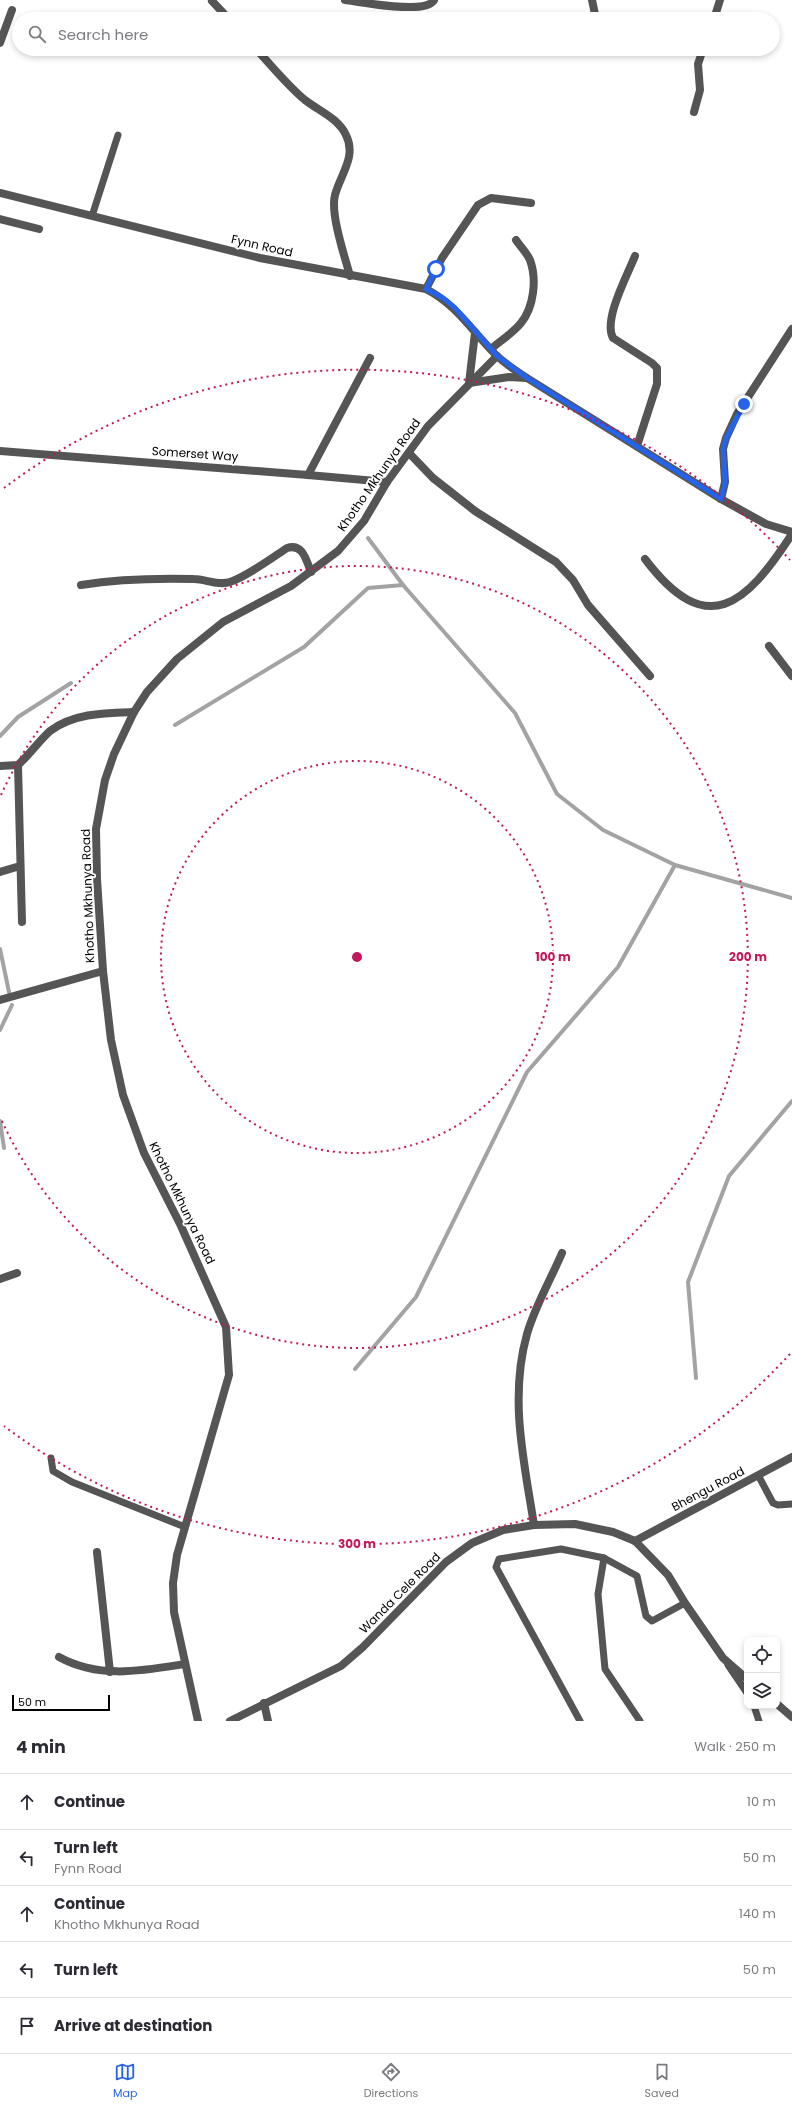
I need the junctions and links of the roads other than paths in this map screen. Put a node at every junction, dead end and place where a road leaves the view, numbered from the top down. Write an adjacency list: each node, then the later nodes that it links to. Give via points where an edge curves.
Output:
1 (346, 0): 2 (street, via 411,8 424,7)
2 (434, 0)
3 (592, 0): 8 (street)
4 (720, 0): 9 (street)
5 (212, 1): 7 (street)
6 (12, 10): 10 (street)
7 (222, 12)
8 (595, 12)
9 (716, 12)
10 (0, 43)
11 (263, 56): 22 (street, via 304,100 331,118 346,135 351,157 334,197 339,236)
12 (701, 56): 13 (street, via 698,64 700,90)
13 (694, 112)
14 (118, 135): 17 (lane)
15 (0, 193): 17 (street, Fynn Road)
16 (531, 203): 23 (street, via 492,198 478,205 442,258)
17 (92, 216): 22 (street, Fynn Road, via 260,258)
18 (0, 219): 19 (street)
19 (39, 229)
20 (516, 240): 26 (street, via 529,258 533,293 522,322)
21 (635, 256): 31 (street, via 613,312 610,332 613,338 657,368 657,384)
22 (350, 276): 23 (street, Fynn Road)
23 (426, 289): 25 (street, Fynn Road, via 455,308)
24 (792, 329): 36 (street, via 737,414 726,438 723,449 725,482)
25 (475, 333): 26 (street, Fynn Road); 30 (street)
26 (491, 349): 27 (street, Fynn Road)
27 (497, 356): 29 (street); 30 (street, Khotho Mkhunya Road)
28 (370, 358): 34 (street)
29 (527, 378): 30 (street, via 509,377); 31 (street)
30 (469, 383): 33 (street, Khotho Mkhunya Road, via 428,426)
31 (638, 446): 36 (street)
32 (0, 451): 34 (street, Somerset Way)
33 (409, 453): 35 (street, Khotho Mkhunya Road); 42 (street, via 433,478 475,511 556,562 573,580 588,605)
34 (308, 474): 35 (street, Somerset Way)
35 (387, 482): 39 (street, Khotho Mkhunya Road, via 359,527 338,551)
36 (721, 499): 37 (street, via 766,524)
37 (792, 533): 38 (street, via 775,560 758,579 727,604 716,607 702,606 678,595)
38 (645, 559)
39 (311, 572): 40 (street, via 303,554 294,546 226,583 203,579 132,579); 44 (street, Khotho Mkhunya Road, via 291,586 223,622 177,660 147,692)
40 (81, 585)
41 (769, 646): 43 (street)
42 (650, 676)
43 (792, 676)
44 (134, 712): 45 (street, via 96,714 71,720 50,731); 50 (street, Khotho Mkhunya Road, via 105,780 96,829)
45 (18, 765): 46 (street); 47 (street)
46 (0, 766)
47 (20, 866): 48 (street); 49 (street)
48 (0, 872)
49 (22, 922)
50 (103, 971): 51 (street); 60 (street, Khotho Mkhunya Road, via 111,1040 129,1115 144,1153 181,1226 226,1327 229,1376)
51 (0, 1000)
52 (562, 1253): 59 (street, via 528,1333 519,1369 518,1424)
53 (17, 1274): 54 (street)
54 (0, 1279)
55 (792, 1457): 57 (street, Bhengu Road)
56 (51, 1458): 60 (lane, via 53,1471 57,1475)
57 (758, 1475): 58 (lane, via 773,1503); 61 (street, Bhengu Road)
58 (792, 1504)
59 (534, 1525): 61 (street, Wanda Cele Road, via 575,1524 613,1532); 71 (street, Wanda Cele Road, via 503,1530 472,1543 446,1562 341,1666)
60 (185, 1527): 67 (street, Khotho Mkhunya Road, via 173,1583 174,1612)
61 (635, 1541): 64 (street, Wanda Cele Road, via 668,1575)
62 (98, 1552): 68 (street)
63 (604, 1558): 64 (lane, via 637,1576 646,1616 652,1621); 78 (lane, via 560,1549 498,1559 496,1567); 79 (lane, via 598,1594 605,1669)
64 (685, 1603): 66 (street, Wanda Cele Road)
65 (59, 1656): 68 (street, via 74,1665)
66 (723, 1658): 69 (street, Wanda Cele Road); 70 (lane)
67 (185, 1664): 68 (street); 75 (street, Khotho Mkhunya Road)
68 (110, 1672)
69 (744, 1676)
70 (744, 1689)
71 (264, 1703): 76 (street, Wanda Cele Road); 77 (street)
72 (780, 1707): 74 (street)
73 (755, 1709): 80 (lane)
74 (792, 1717)
75 (198, 1721)
76 (230, 1721)
77 (268, 1721)
78 (580, 1721)
79 (640, 1721)
80 (759, 1721)

